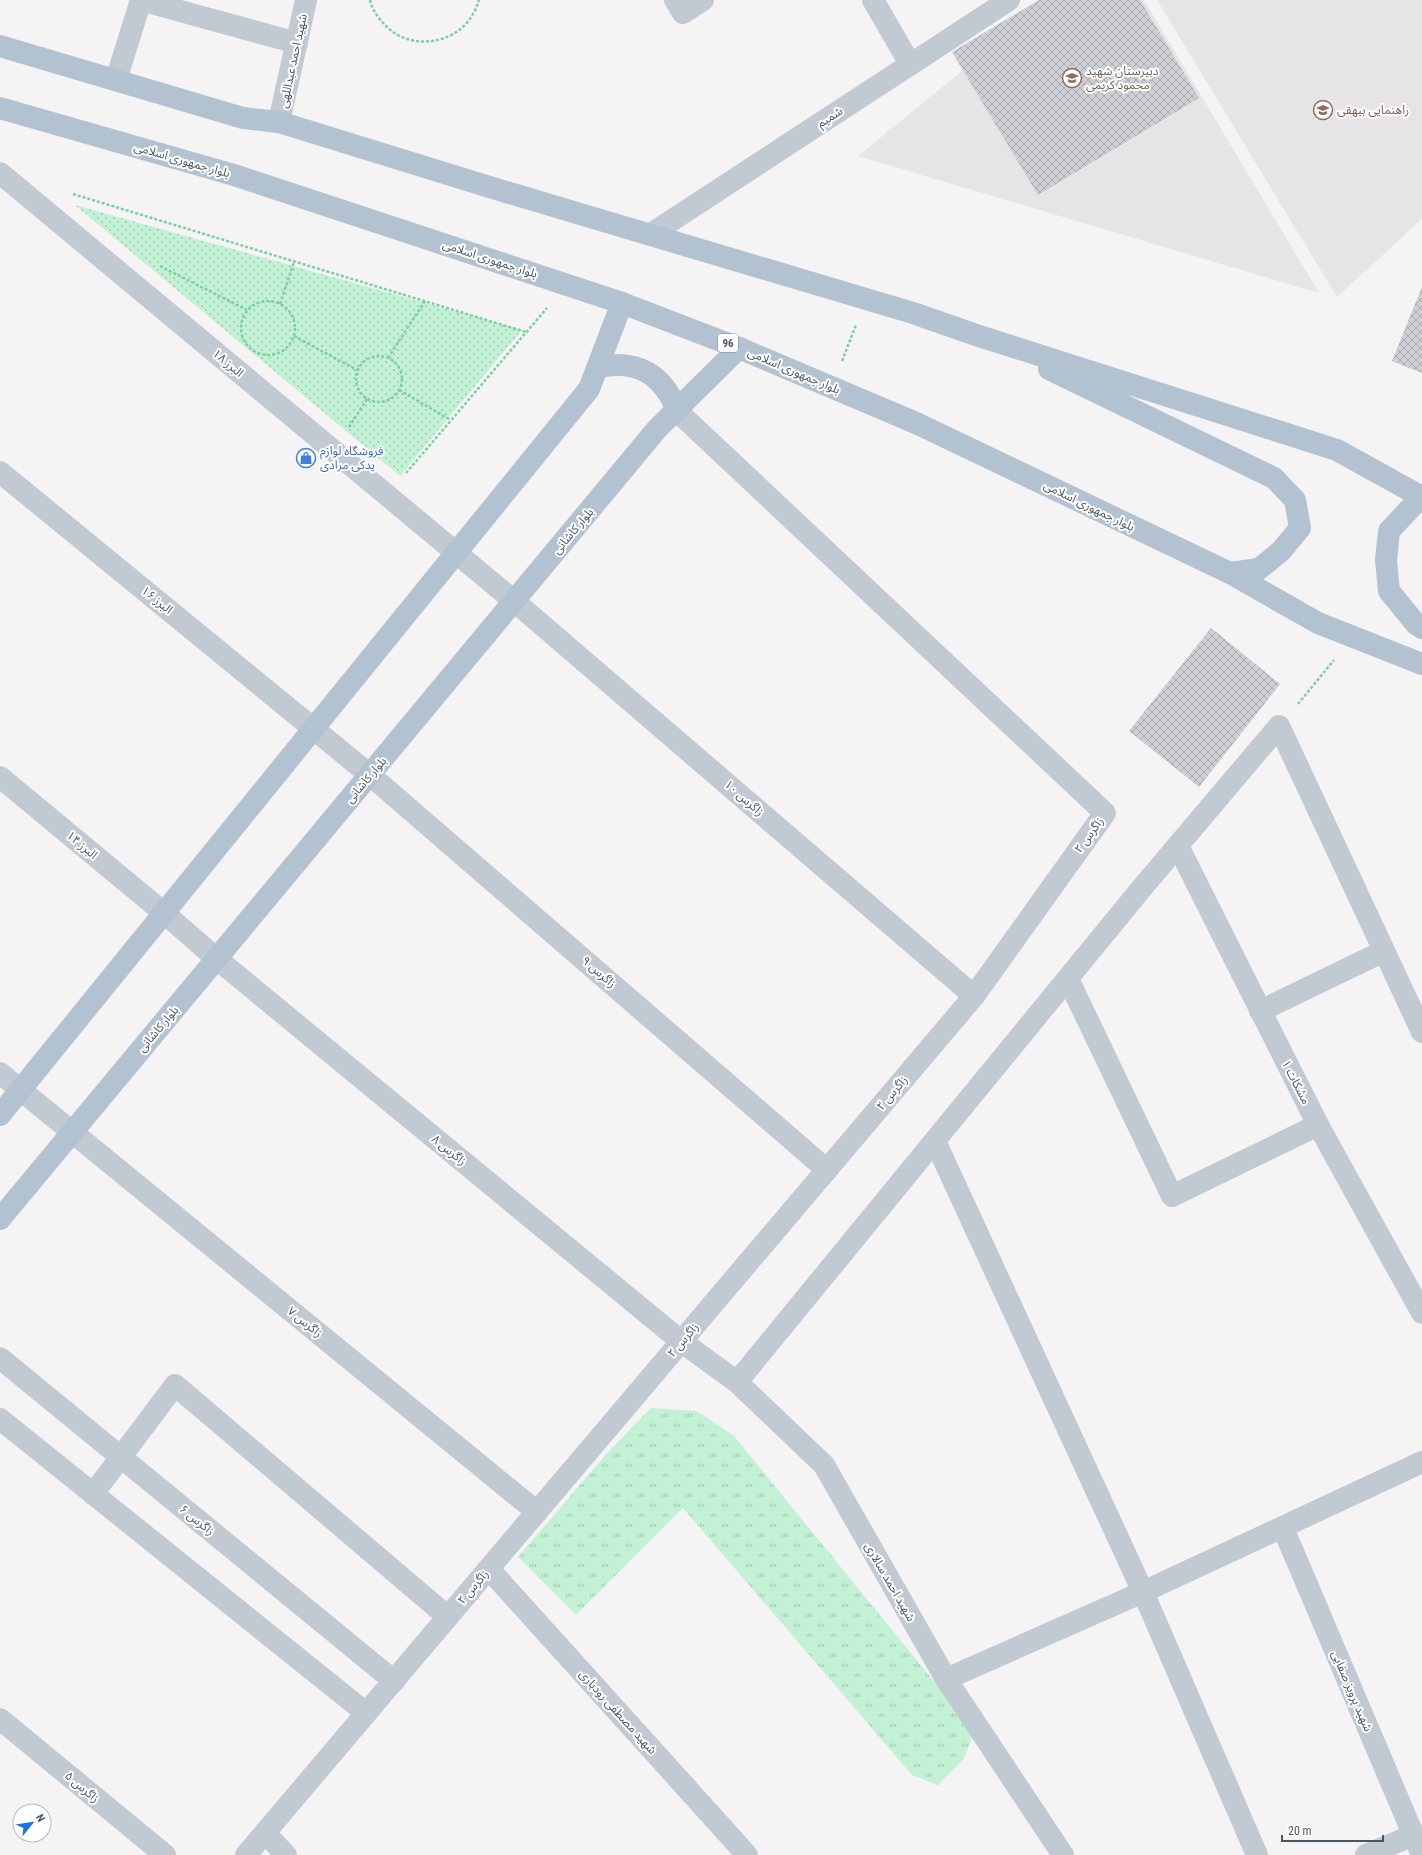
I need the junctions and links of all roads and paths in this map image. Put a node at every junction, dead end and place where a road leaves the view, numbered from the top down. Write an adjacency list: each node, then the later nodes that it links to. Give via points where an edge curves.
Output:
1 (140, 0): 9 (street); 12 (street)
2 (306, 0): 9 (street, شهید احمد عبداللهی)
3 (370, 0): 4 (path, via 378,18 389,30 403,38 419,42 435,42 463,27 473,15)
4 (479, 0)
5 (676, 0): 6 (street, via 683,13)
6 (703, 0)
7 (872, 0): 11 (street)
8 (1009, 0): 11 (street, شمیم)
9 (297, 43): 14 (street, شهید احمد عبداللهی)
10 (0, 46): 12 (main road)
11 (910, 64): 17 (street, شمیم)
12 (116, 80): 14 (main road, via 244,118)
13 (0, 108): 19 (main road, بلوار جمهوری اسلامی / 96, via 234,175)
14 (279, 122): 17 (main road)
15 (0, 173): 36 (street, البرز ۱۸)
16 (68, 193): 18 (path)
17 (651, 234): 20 (main road)
18 (294, 262): 21 (path); 23 (path)
19 (567, 285): 22 (main road, بلوار جمهوری اسلامی / 96); 24 (path)
20 (867, 299): 25 (main road); 31 (path)
21 (425, 301): 24 (path); 28 (path)
22 (622, 303): 27 (main road, بلوار جمهوری اسلامی / 96); 29 (main road)
23 (280, 304): 26 (path, via 293,317); 26 (path, via 268,301 256,303 247,310 241,323 242,337 249,348 256,352 275,354 287,348)
24 (526, 332): 34 (path)
25 (976, 335): 37 (main road, via 1337,450); 39 (main road, via 1274,478 1295,500 1300,528 1281,551 1259,568)
26 (294, 336): 30 (path)
27 (739, 348): 31 (main road, بلوار جمهوری اسلامی / 96); 33 (main road, بلوار کاشانی)
28 (388, 358): 30 (path, via 373,356 363,361); 32 (path, via 400,369 402,380)
29 (598, 367): 33 (main road, via 615,364 632,366 648,372 671,396); 38 (main road, via 590,389)
30 (357, 370): 32 (path, via 355,381 359,391 367,399 384,401 393,397)
31 (831, 387): 39 (main road, بلوار جمهوری اسلامی / 96, via 916,423)
32 (399, 390): 34 (path)
33 (676, 411): 40 (main road, بلوار کاشانی, via 657,429); 53 (street, زاگرس ۲, via 1104,813)
34 (451, 420): 36 (path)
35 (0, 472): 45 (street, البرز ۱۶)
36 (386, 496): 38 (street, البرز ۱۸)
37 (1422, 497): 41 (main road, via 1389,531 1386,560 1389,591)
38 (455, 554): 40 (street, زاگرس ۱۰); 45 (main road)
39 (1230, 573): 42 (main road, بلوار جمهوری اسلامی / 96, via 1318,623)
40 (514, 601): 46 (main road, بلوار کاشانی); 53 (street, زاگرس ۱۰)
41 (1422, 628)
42 (1354, 637): 43 (main road, بلوار جمهوری اسلامی / 96); 44 (path)
43 (1422, 664)
44 (1279, 726): 48 (street); 50 (street)
45 (314, 728): 46 (street, البرز ۱۶); 49 (main road)
46 (370, 775): 51 (main road, بلوار کاشانی); 62 (street, زاگرس ۹)
47 (0, 777): 49 (street, البرز ۱۴)
48 (1178, 846): 52 (street); 54 (street, مشکات ۱)
49 (164, 913): 51 (street, البرز ۱۴); 57 (main road)
50 (1384, 951): 54 (street); 55 (street)
51 (217, 959): 60 (main road, بلوار کاشانی); 65 (street, زاگرس ۸)
52 (1068, 979): 59 (street, via 1172,1196); 61 (street)
53 (974, 996): 62 (street, زاگرس ۲)
54 (1260, 1011): 59 (street, مشکات ۱)
55 (1422, 1032)
56 (0, 1073): 57 (street, زاگرس ۷)
57 (21, 1090): 58 (main road); 60 (street, زاگرس ۷)
58 (0, 1115)
59 (1318, 1126): 64 (street, مشکات ۱)
60 (73, 1132): 63 (main road, بلوار کاشانی); 72 (street, زاگرس ۷)
61 (935, 1140): 67 (street); 75 (street)
62 (827, 1170): 65 (street, زاگرس ۲)
63 (0, 1220)
64 (1422, 1313)
65 (682, 1342): 67 (street, شهید احمد سالاری); 72 (street, زاگرس ۲)
66 (0, 1358): 69 (street, زاگرس ۶)
67 (737, 1382): 77 (street, شهید احمد سالاری, via 824,1465)
68 (0, 1419): 71 (street)
69 (120, 1457): 71 (street); 76 (street, via 175,1385); 78 (street, زاگرس ۶)
70 (1422, 1462): 73 (street)
71 (93, 1494): 79 (street)
72 (537, 1512): 74 (street, زاگرس ۲)
73 (1283, 1528): 75 (street); 82 (street, شهید پرویز صفایی)
74 (489, 1569): 76 (street, زاگرس ۲); 86 (street, شهید مصطفی رودباری)
75 (1143, 1592): 77 (street); 88 (street)
76 (448, 1617): 78 (street, زاگرس ۲)
77 (946, 1679): 87 (street, شهید احمد سالاری)
78 (394, 1681): 79 (street, زاگرس ۲)
79 (366, 1713): 81 (street, زاگرس ۲)
80 (0, 1719): 83 (street, زاگرس ۵)
81 (265, 1833): 84 (street, زاگرس ۲); 85 (street)
82 (1418, 1845): 89 (street)
83 (165, 1855)
84 (246, 1855)
85 (286, 1855)
86 (747, 1855)
87 (1062, 1855)
88 (1257, 1855)
89 (1366, 1855)

